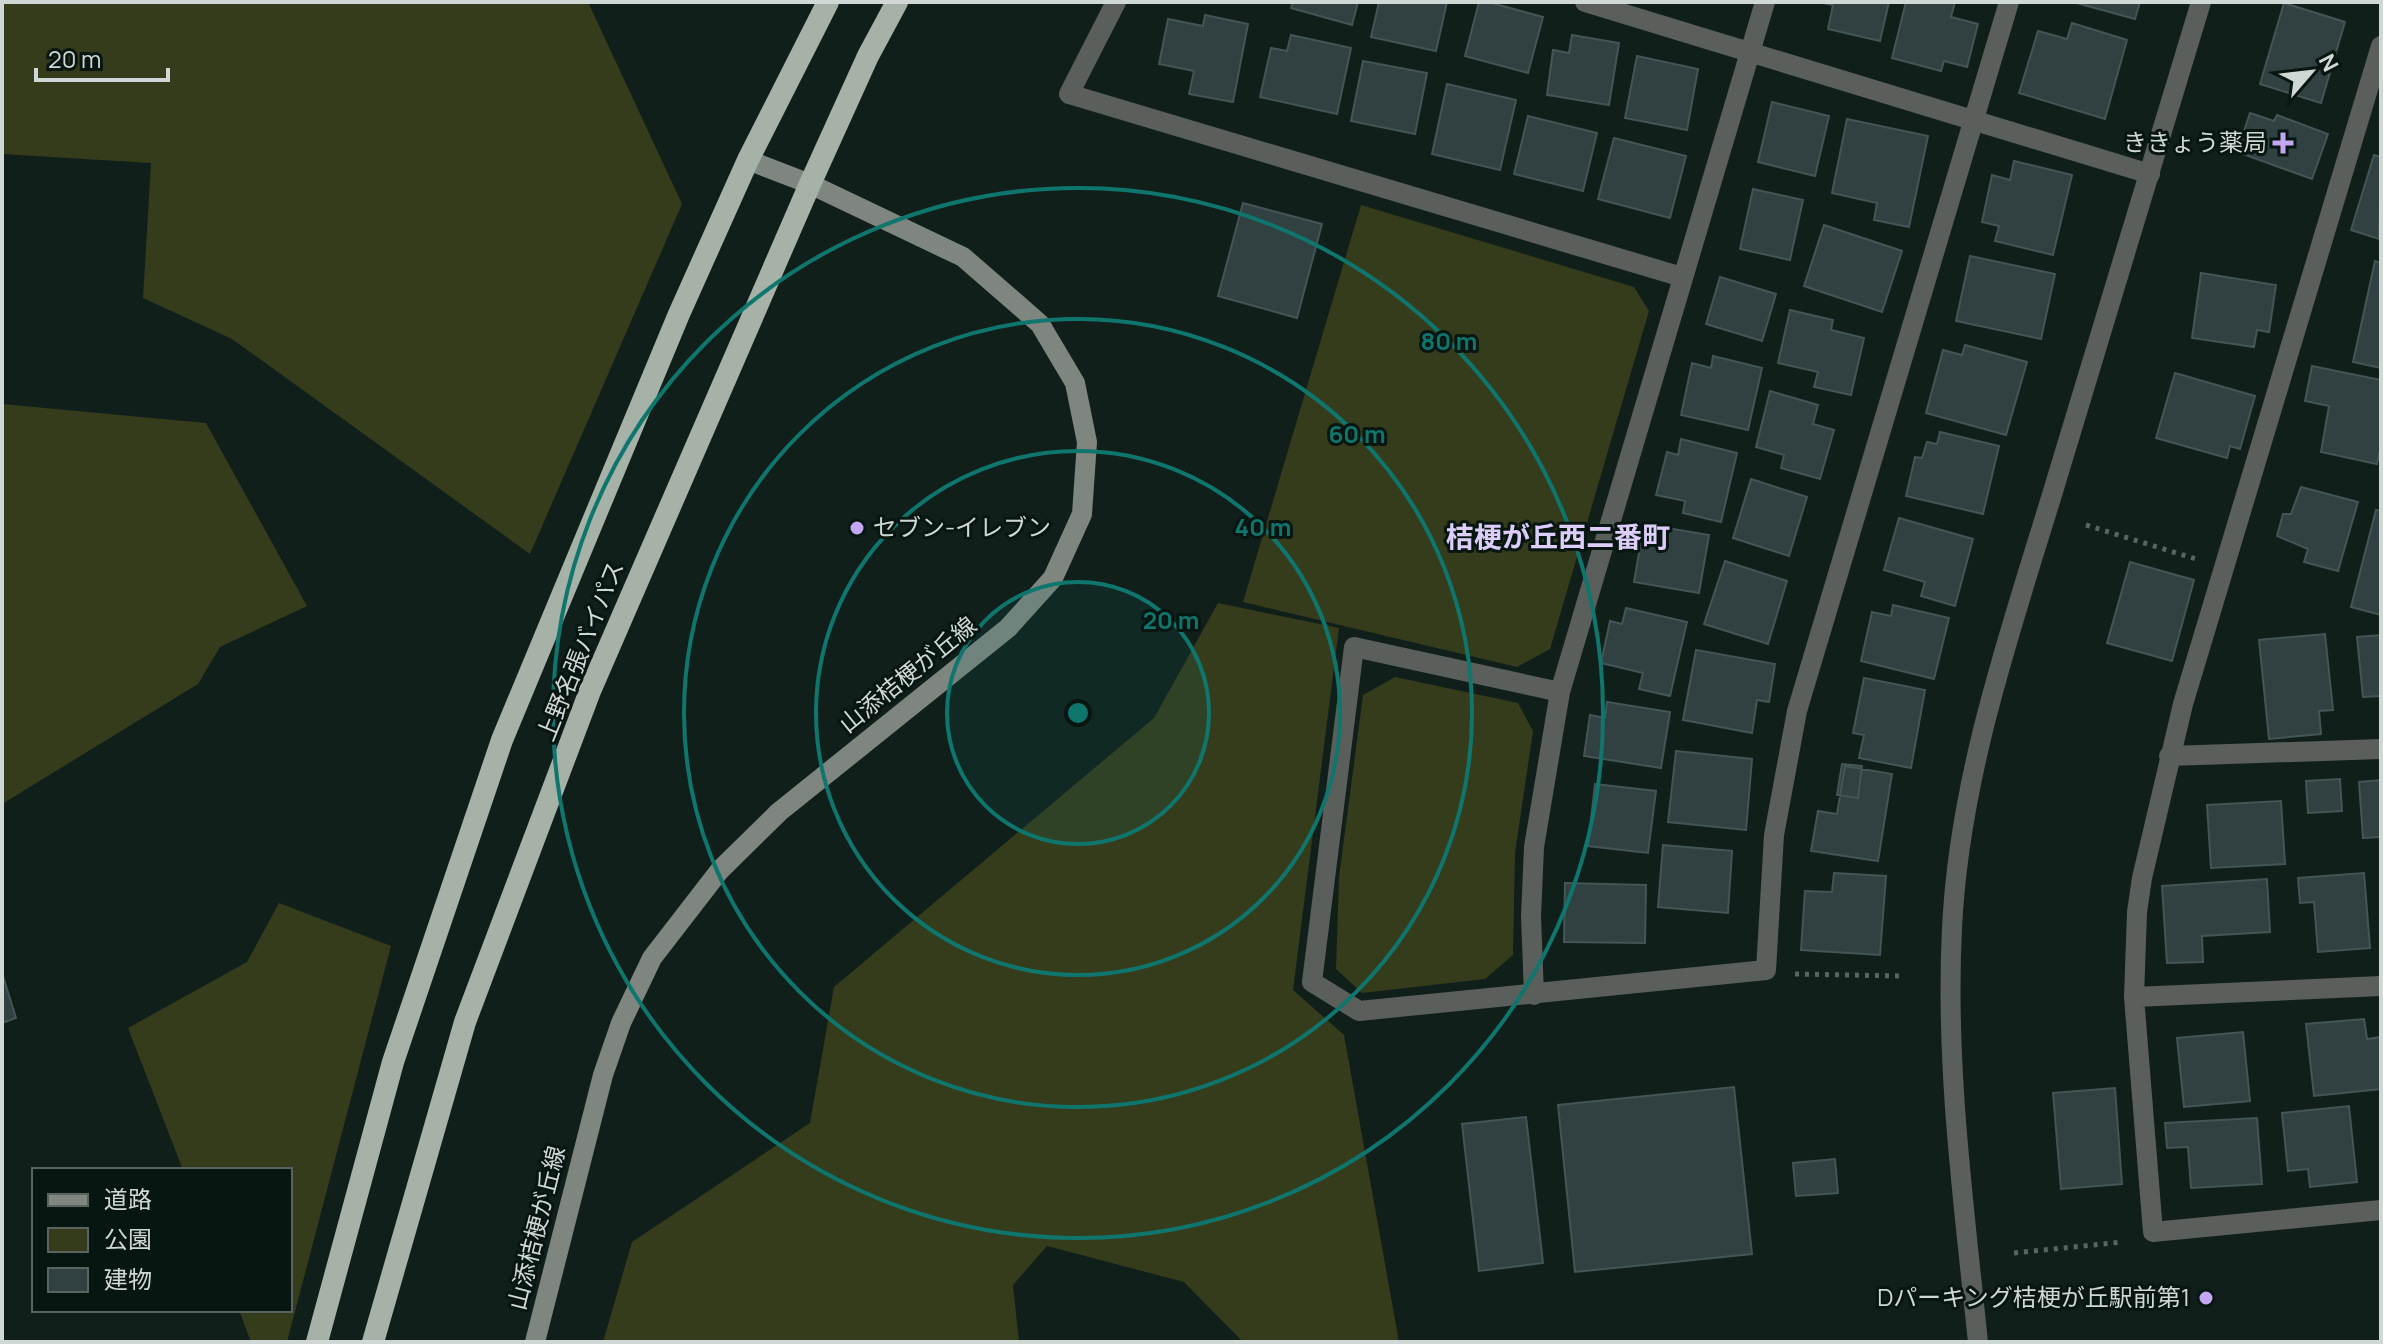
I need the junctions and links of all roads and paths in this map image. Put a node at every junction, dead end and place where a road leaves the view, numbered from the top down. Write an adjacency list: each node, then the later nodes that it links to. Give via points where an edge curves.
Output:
1 (828, 2): 12 (highway, 上野名張バイパス)
2 (897, 2): 14 (highway, 上野名張バイパス)
3 (1116, 2): 15 (street, via 1069,94)
4 (1585, 2): 9 (street)
5 (1765, 2): 9 (street)
6 (2009, 2): 11 (street)
7 (2201, 2): 13 (street)
8 (2381, 46): 10 (street)
9 (1750, 52): 11 (street); 15 (street)
10 (2374, 102): 17 (street)
11 (1973, 121): 13 (street); 21 (street, via 1797,711 1774,835)
12 (748, 160): 14 (main road, 山添桔梗が丘線); 29 (highway, 上野名張バイパス, via 502,740 393,1062)
13 (2150, 174): 32 (street, via 2014,619 1974,771 1959,859 1952,927 1953,1052)
14 (810, 184): 30 (highway, 上野名張バイパス, via 590,691 465,1022); 31 (main road, 山添桔梗が丘線, via 963,257 1040,324 1075,383 1087,442 1082,514 1053,578 1008,628 779,812 720,870 652,958 603,1075)
15 (1682, 277): 18 (street)
16 (2086, 525): 17 (path)
17 (2225, 567): 20 (street)
18 (1560, 692): 24 (street, via 1534,847); 24 (street, via 1354,647 1312,982 1359,1011)
19 (2381, 749): 20 (street)
20 (2169, 756): 25 (street, via 2137,912)
21 (1766, 970): 22 (path); 24 (street)
22 (1902, 976)
23 (2381, 986): 25 (street)
24 (1534, 995)
25 (2134, 997): 27 (street)
26 (2381, 1210): 27 (street)
27 (2153, 1232): 28 (path, via 2134,1241)
28 (2014, 1253)
29 (317, 1342)
30 (373, 1342)
31 (535, 1342)
32 (1978, 1342)

